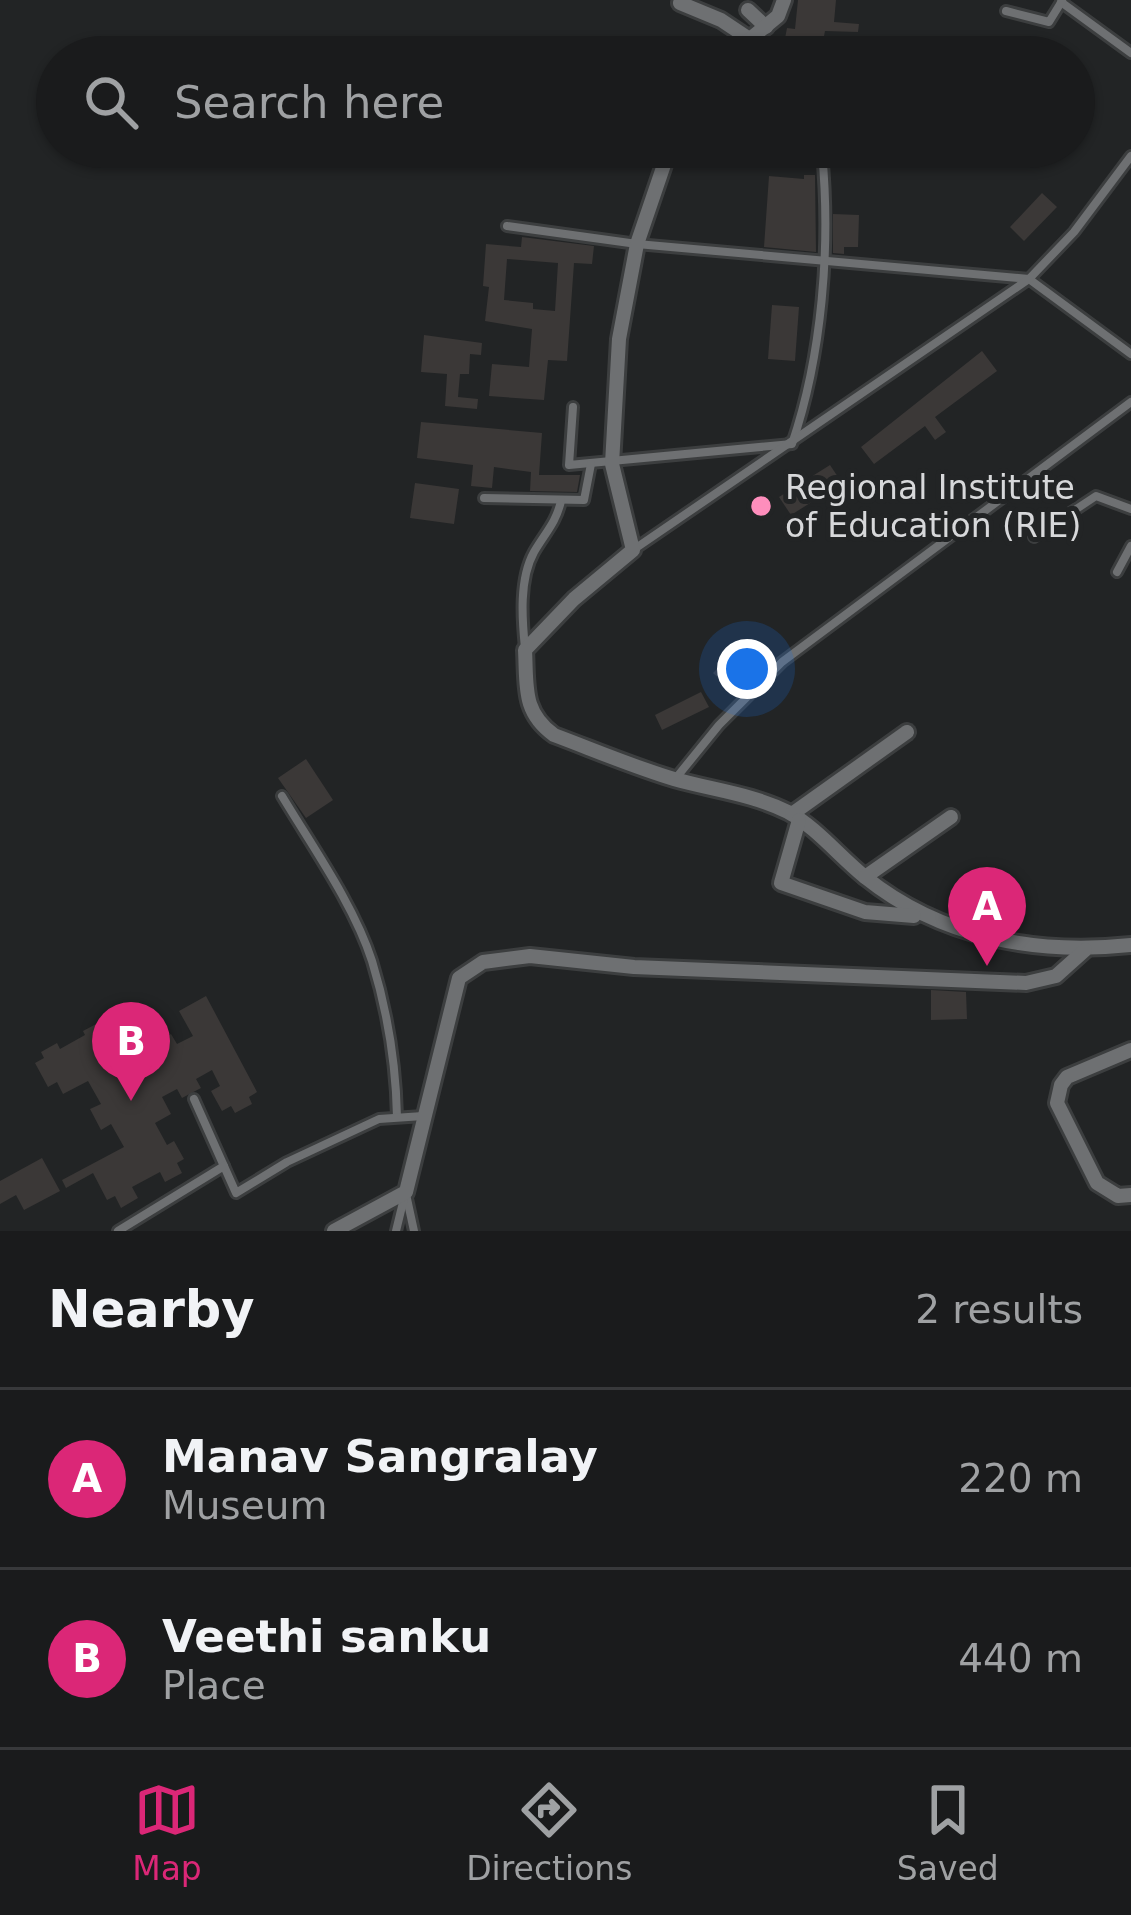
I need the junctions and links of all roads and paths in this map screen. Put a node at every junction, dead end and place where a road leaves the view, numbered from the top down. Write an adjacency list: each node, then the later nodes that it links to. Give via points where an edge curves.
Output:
1 (784, 0): 7 (street)
2 (1062, 1): 6 (lane, via 1049,22); 10 (lane)
3 (680, 3): 4 (street)
4 (705, 5): 8 (street)
5 (748, 10): 7 (street)
6 (1006, 11)
7 (766, 27): 9 (street)
8 (746, 36)
9 (756, 36)
10 (1131, 53)
11 (1131, 156): 17 (lane)
12 (663, 168): 15 (street)
13 (822, 168): 16 (lane)
14 (507, 226): 15 (lane)
15 (637, 244): 16 (lane); 23 (street, via 619,339)
16 (822, 260): 17 (lane); 21 (lane, via 818,341)
17 (1029, 279): 18 (lane); 21 (lane)
18 (1131, 353)
19 (1131, 402): 33 (lane, via 782,662)
20 (573, 407): 22 (lane, via 569,465)
21 (792, 444): 23 (lane); 29 (lane)
22 (591, 464): 23 (lane); 25 (lane, via 584,500)
23 (612, 464): 29 (street)
24 (484, 498): 25 (lane)
25 (561, 501): 31 (lane, via 556,524 532,554)
26 (1131, 509): 27 (lane, via 1096,496)
27 (1034, 537)
28 (1131, 546): 30 (lane)
29 (633, 550): 31 (street)
30 (1117, 572)
31 (525, 650): 33 (street, via 537,723)
32 (907, 732): 35 (street)
33 (675, 779): 35 (street)
34 (283, 796): 44 (lane, via 371,958 396,1074)
35 (795, 817): 37 (street); 38 (street, via 781,883 865,912)
36 (951, 817): 37 (street)
37 (865, 877): 38 (street)
38 (925, 917): 40 (street, via 1040,947)
39 (1131, 945): 40 (street)
40 (1085, 950): 43 (street, via 1056,976 1026,983 530,956 483,962 459,978)
41 (1131, 1050): 47 (street, via 1067,1077 1057,1103 1097,1183)
42 (194, 1099): 45 (lane)
43 (424, 1116): 44 (lane); 46 (street)
44 (397, 1118): 45 (lane, via 380,1119 236,1192)
45 (224, 1166): 48 (lane)
46 (406, 1192): 49 (street); 50 (lane); 51 (lane)
47 (1131, 1196)
48 (118, 1231)
49 (334, 1231)
50 (395, 1231)
51 (415, 1231)

